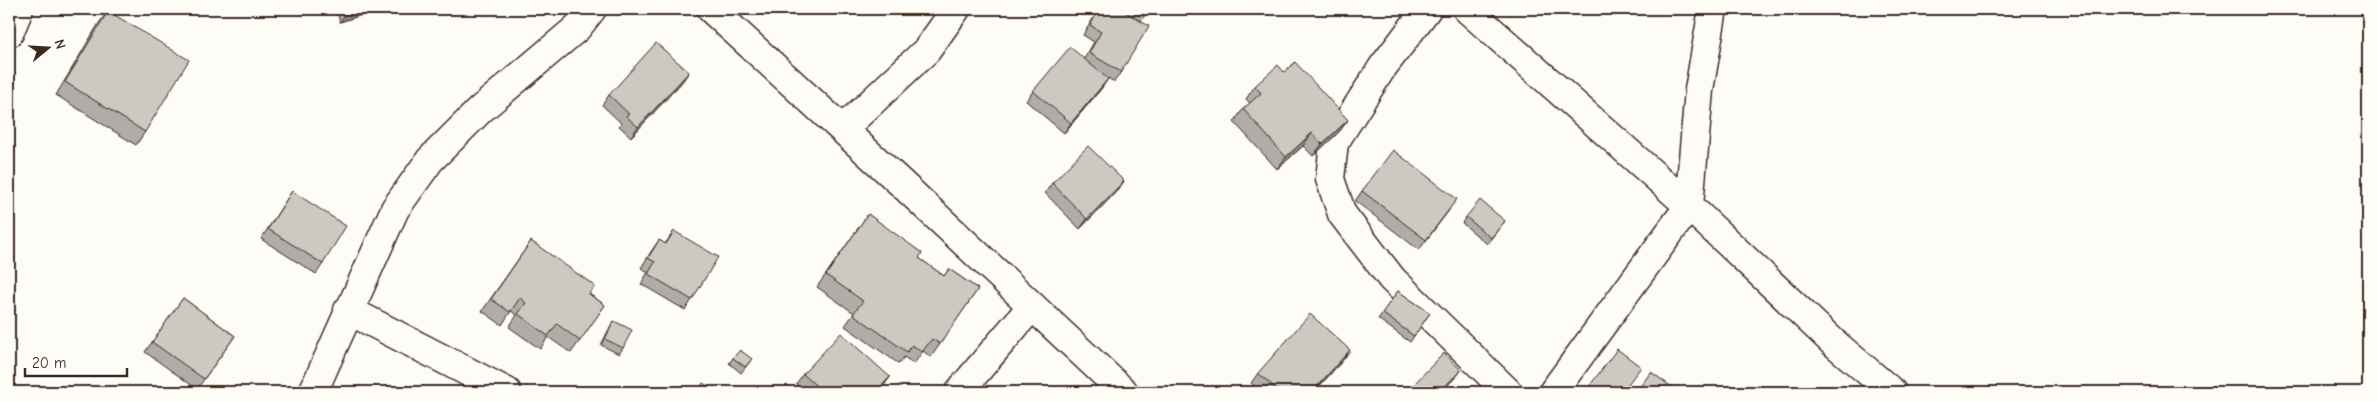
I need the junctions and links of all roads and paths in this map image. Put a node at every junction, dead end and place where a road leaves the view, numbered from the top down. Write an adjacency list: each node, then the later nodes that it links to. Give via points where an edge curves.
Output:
1 (19, 9): 8 (street)
2 (592, 9): 12 (street, via 577,28 480,110 430,160 395,209)
3 (711, 9): 9 (street)
4 (956, 9): 9 (street, via 928,50)
5 (1428, 9): 17 (street, via 1382,68 1334,144 1330,179 1342,214 1392,279)
6 (1468, 9): 10 (street)
7 (1713, 9): 10 (street, via 1699,90)
8 (9, 33)
9 (843, 130): 11 (street)
10 (1689, 206): 18 (street); 19 (street, via 1833,342)
11 (1032, 306): 15 (street); 16 (street)
12 (348, 310): 13 (street); 14 (street)
13 (313, 392)
14 (507, 392)
15 (959, 392)
16 (1124, 392)
17 (1508, 392)
18 (1553, 392)
19 (1892, 392)

